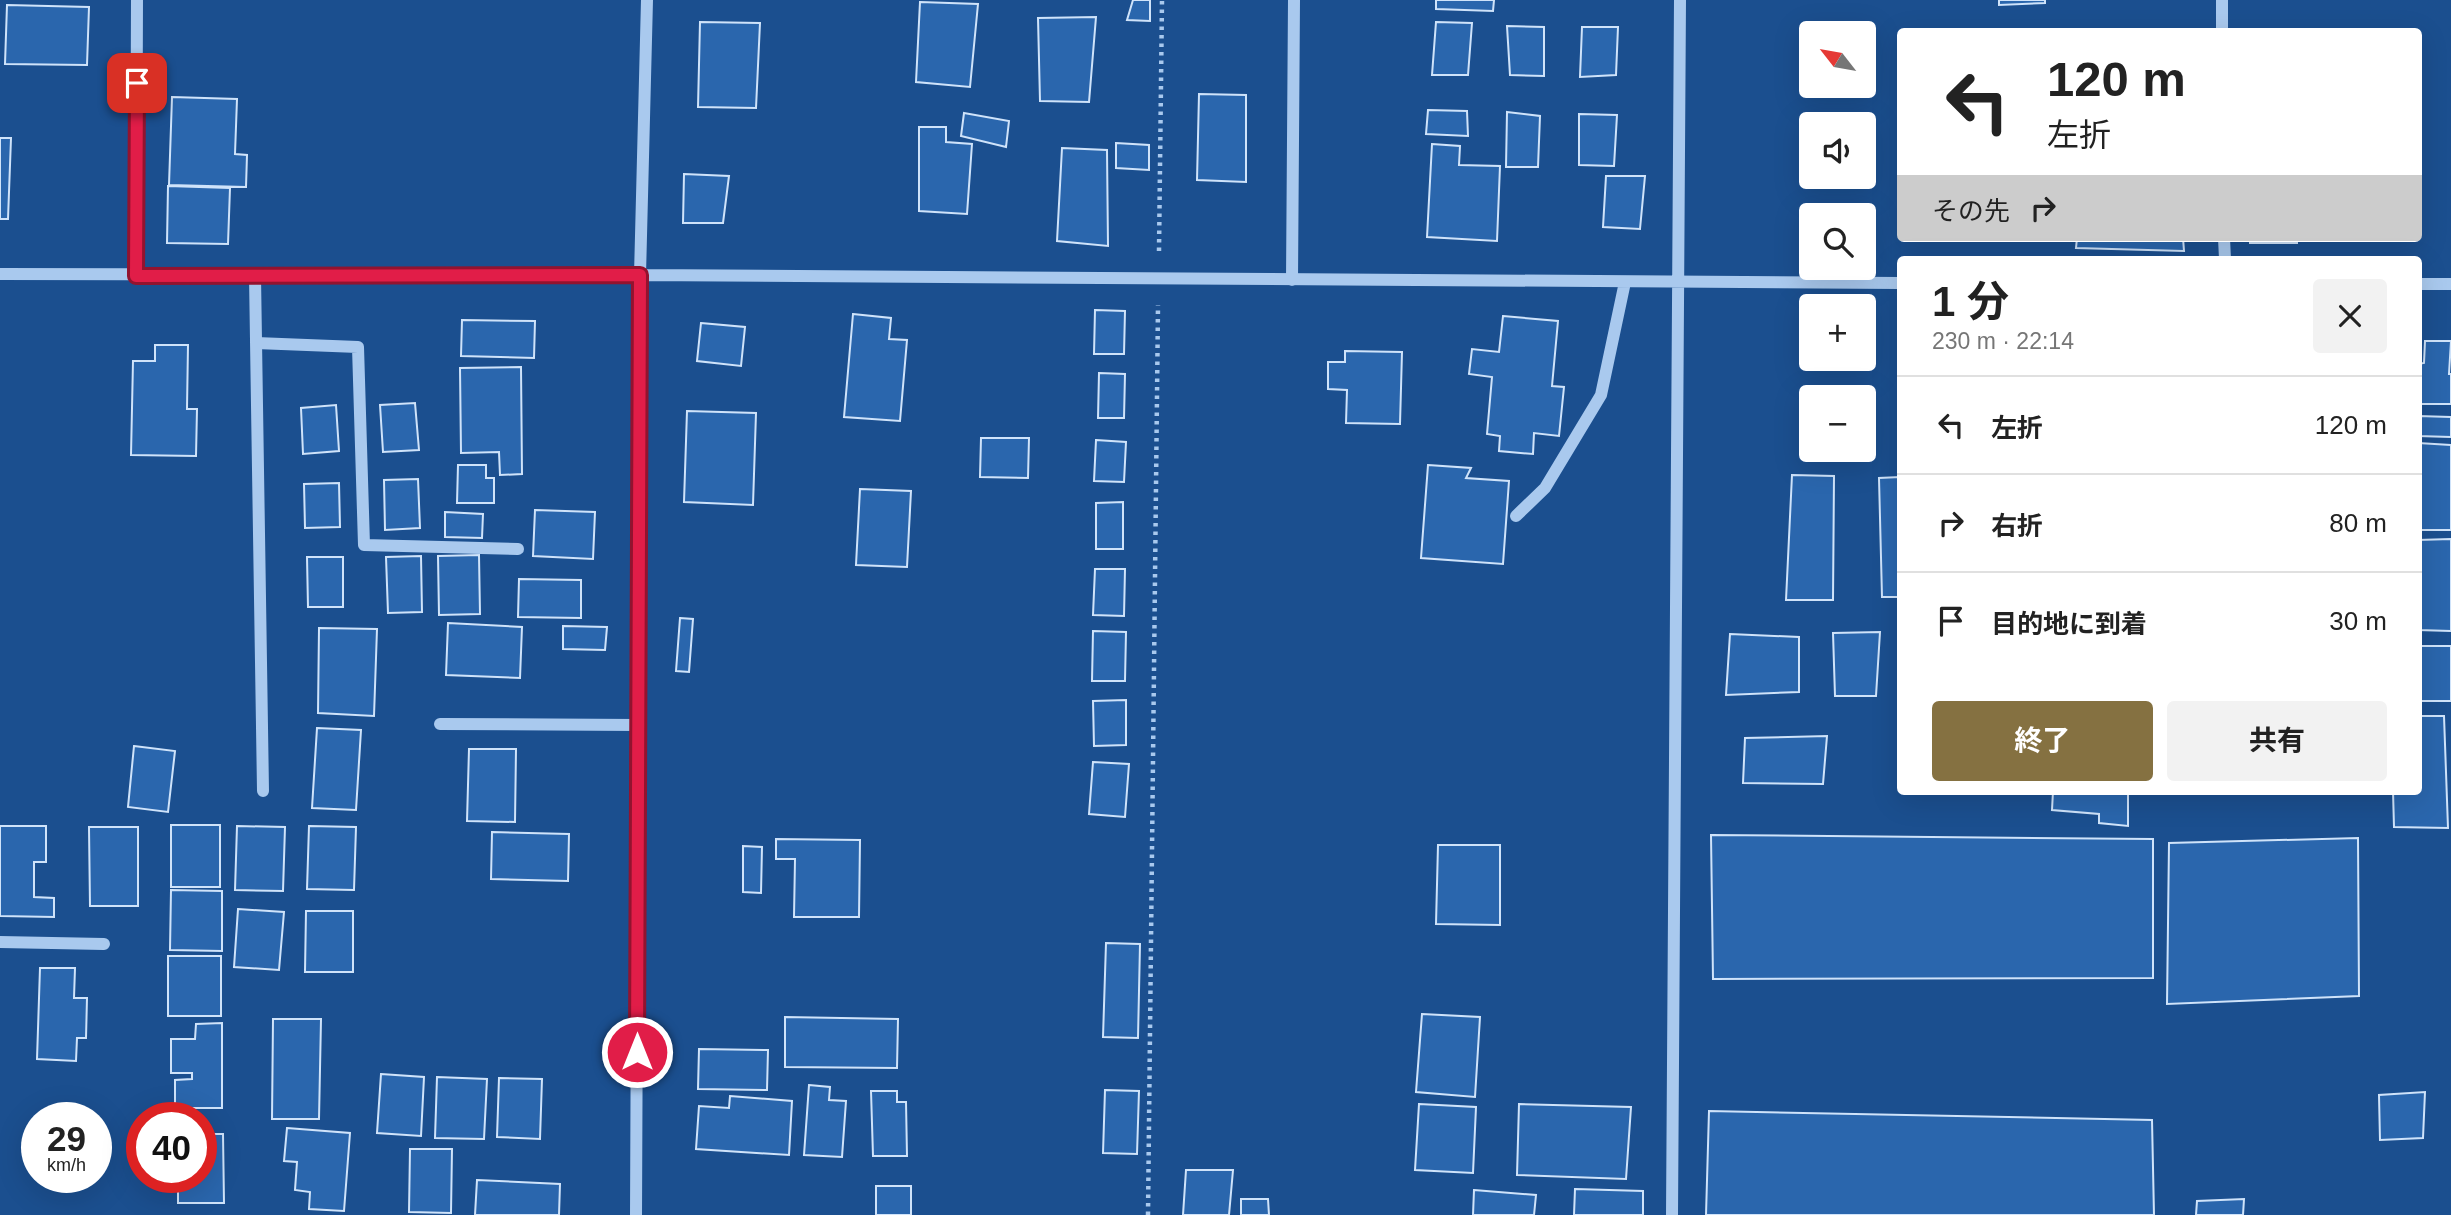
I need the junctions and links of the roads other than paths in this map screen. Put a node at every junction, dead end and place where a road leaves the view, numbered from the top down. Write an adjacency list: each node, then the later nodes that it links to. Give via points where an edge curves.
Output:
1 (137, 0): 9 (street)
2 (647, 0): 8 (street)
3 (1294, 0): 11 (street)
4 (1680, 0): 13 (street)
5 (2222, 0): 6 (street)
6 (2222, 28)
7 (0, 274): 9 (street)
8 (640, 275): 10 (street); 11 (street); 21 (street)
9 (136, 276): 10 (street)
10 (255, 276): 17 (street)
11 (1292, 280): 12 (street)
12 (1625, 282): 13 (street); 18 (street, via 1601,395 1545,488)
13 (1679, 283): 14 (street); 26 (street)
14 (1897, 283)
15 (2422, 284): 16 (street)
16 (2451, 284)
17 (256, 342): 19 (street, via 358,347 364,545); 22 (street)
18 (1516, 516)
19 (518, 549)
20 (440, 724): 21 (street)
21 (638, 725): 25 (street)
22 (263, 790)
23 (0, 942): 24 (street)
24 (104, 944)
25 (636, 1215)
26 (1672, 1215)

